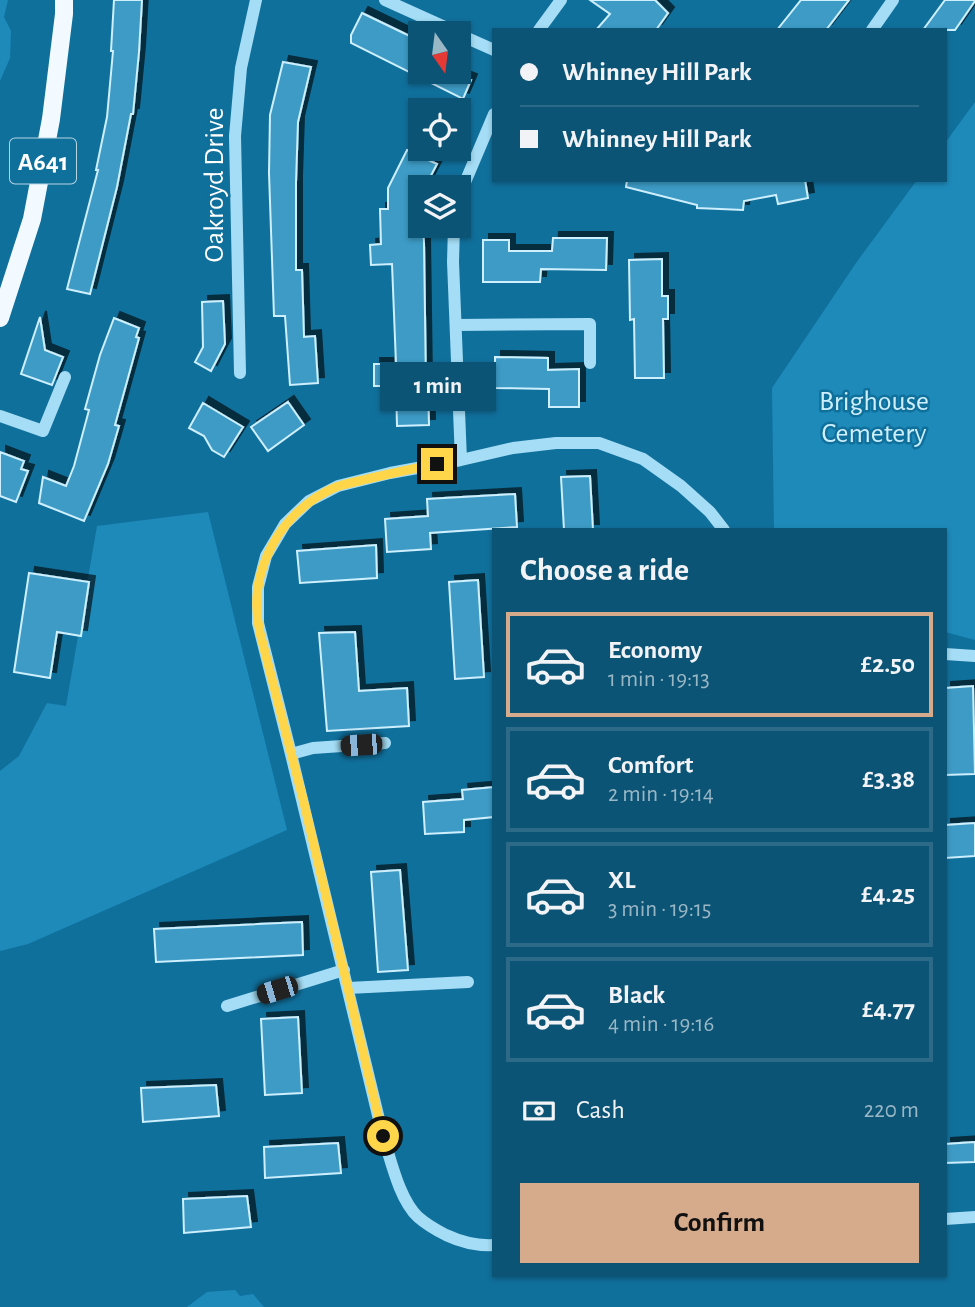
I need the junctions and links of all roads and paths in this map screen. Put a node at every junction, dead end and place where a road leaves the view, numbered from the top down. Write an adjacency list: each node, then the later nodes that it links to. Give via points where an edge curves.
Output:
1 (64, 0): 14 (main road, A641, via 51,119 32,219)
2 (256, 0): 17 (street, Oakroyd Drive, via 241,68 235,136)
3 (385, 0): 6 (street)
4 (561, 0): 7 (street)
5 (893, 0): 8 (street)
6 (431, 21)
7 (540, 28)
8 (873, 28)
9 (471, 39): 10 (street)
10 (492, 49)
11 (492, 119): 12 (street)
12 (468, 175)
13 (454, 238): 15 (street)
14 (0, 318)
15 (456, 325): 16 (street, via 590,324); 20 (street)
16 (590, 363)
17 (240, 373)
18 (65, 377): 19 (street, via 43,431)
19 (0, 416)
20 (461, 460): 21 (street, via 513,448 599,443 643,459 662,472); 25 (street, via 338,486 309,501 285,524 266,556 258,587 258,623)
21 (722, 528)
22 (947, 654): 23 (street)
23 (975, 656)
24 (385, 743): 25 (street)
25 (291, 754): 26 (street)
26 (344, 970): 28 (street); 29 (street)
27 (468, 982): 28 (street)
28 (348, 988): 32 (street, via 383,1136 402,1194 415,1215 432,1228 456,1240)
29 (227, 1006)
30 (975, 1217): 31 (street)
31 (947, 1219)
32 (492, 1245)

